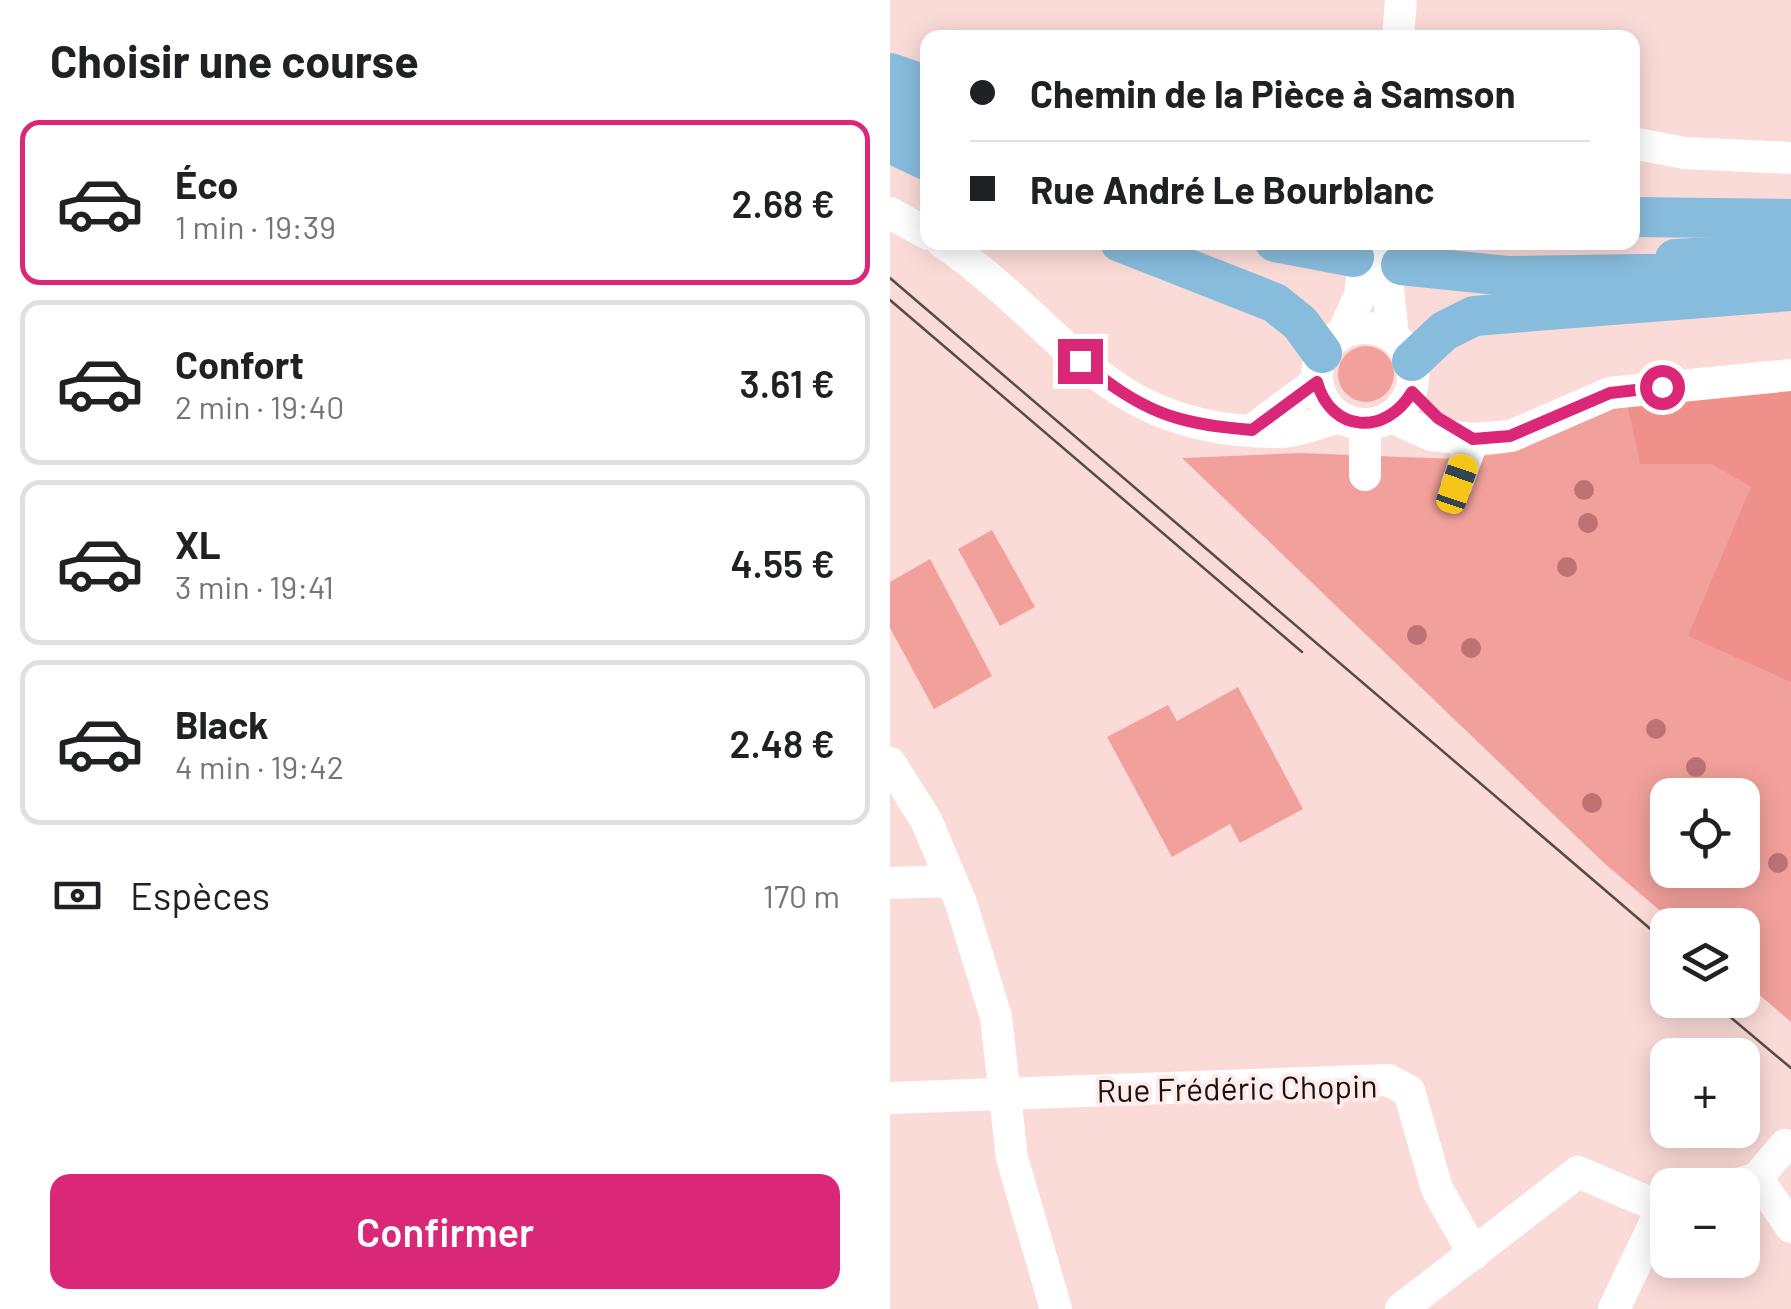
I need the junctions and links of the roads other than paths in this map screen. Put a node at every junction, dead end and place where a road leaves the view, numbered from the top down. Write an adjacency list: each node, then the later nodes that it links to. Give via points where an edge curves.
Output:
1 (1401, 0): 2 (street)
2 (1399, 30)
3 (890, 73): 4 (main road)
4 (920, 83)
5 (890, 92): 6 (main road)
6 (920, 105)
7 (890, 112): 8 (main road)
8 (920, 125)
9 (890, 143): 11 (main road)
10 (1640, 145): 12 (street, via 1684,154)
11 (920, 158)
12 (1791, 158)
13 (890, 213): 17 (street)
14 (1640, 218): 15 (main road)
15 (1742, 219): 16 (main road); 18 (street)
16 (1791, 219)
17 (920, 230)
18 (1791, 244)
19 (951, 250): 28 (street, via 1115,390 1156,414)
20 (1141, 250): 25 (main road, via 1275,302)
21 (1384, 251): 22 (main road, via 1573,260); 23 (main road, via 1506,276); 25 (street); 27 (street)
22 (1791, 254)
23 (1791, 271)
24 (1791, 292): 27 (main road, via 1474,316 1444,330)
25 (1327, 356): 27 (street, via 1320,396); 27 (street, via 1370,328); 28 (street)
26 (1791, 375): 29 (street, via 1610,393 1510,436)
27 (1385, 391): 28 (street, via 1282,432); 29 (street, via 1431,435); 30 (street)
28 (1252, 430)
29 (1470, 438): 31 (street)
30 (1365, 475)
31 (1457, 484)
32 (890, 763): 33 (street, via 926,820)
33 (951, 881): 34 (street); 35 (street, via 996,1016)
34 (890, 883)
35 (1006, 1093): 36 (street, Rue Frédéric Chopin); 43 (street, Rue Frédéric Chopin, via 1388,1080 1409,1091 1438,1189); 44 (street, via 1012,1158)
36 (890, 1098)
37 (1785, 1144): 38 (street)
38 (1760, 1168)
39 (1760, 1196): 41 (street)
40 (1650, 1201): 43 (street, via 1578,1172)
41 (1791, 1227)
42 (1650, 1236): 46 (street)
43 (1474, 1254): 45 (street)
44 (1056, 1309)
45 (1401, 1309)
46 (1614, 1309)

